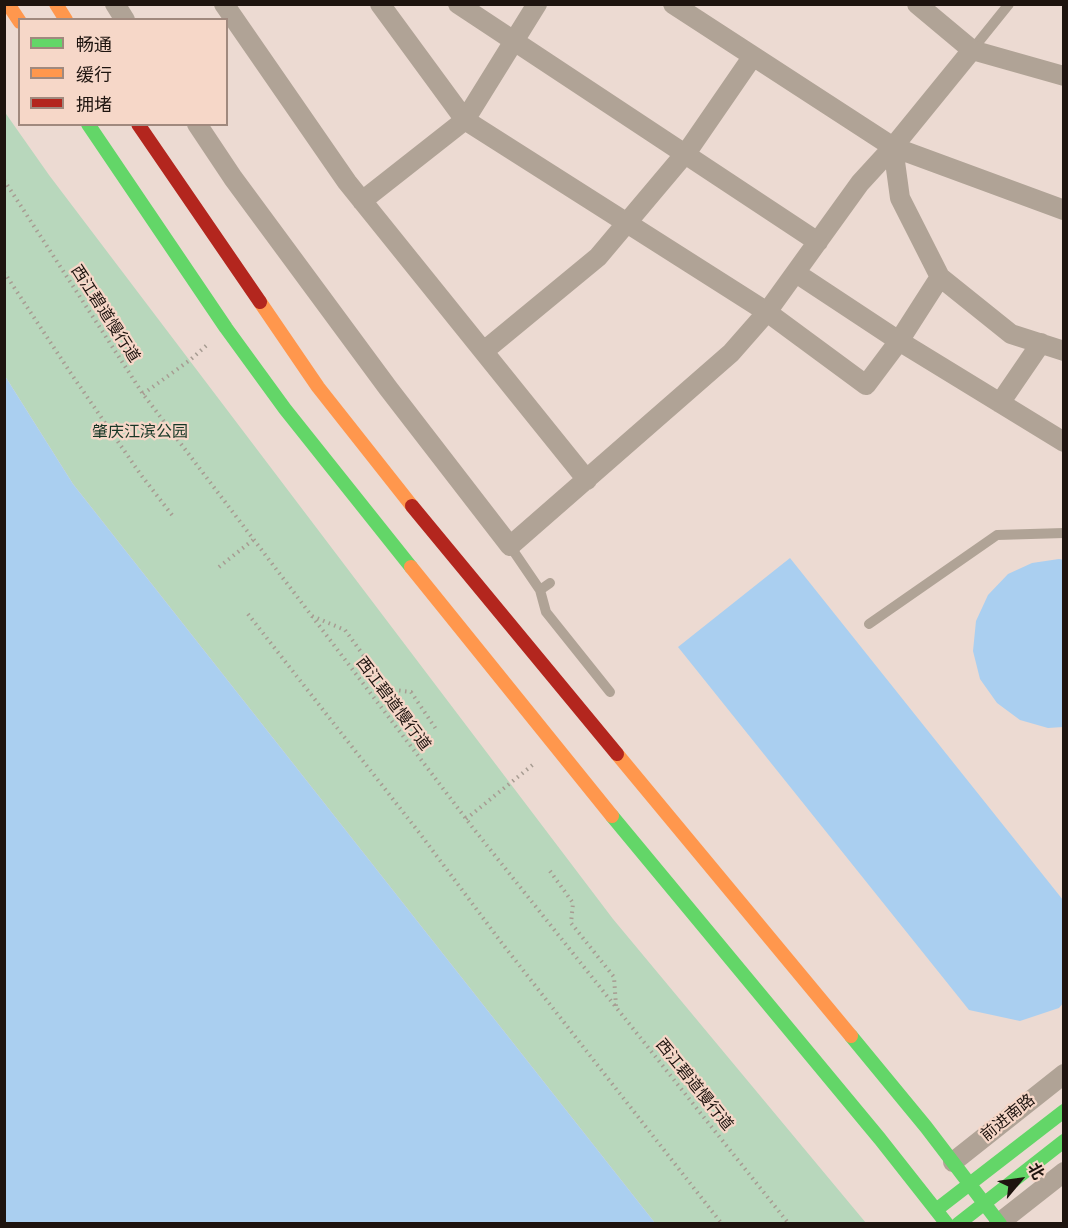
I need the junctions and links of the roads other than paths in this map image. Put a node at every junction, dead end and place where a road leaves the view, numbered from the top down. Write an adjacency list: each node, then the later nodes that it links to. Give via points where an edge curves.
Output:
1 (8, 4): 13 (main road)
2 (56, 4): 11 (main road)
3 (114, 4): 12 (street)
4 (224, 4): 24 (street)
5 (380, 4): 18 (street)
6 (458, 4): 14 (street)
7 (537, 4): 14 (street)
8 (673, 4): 16 (street)
9 (917, 4): 15 (street)
10 (1009, 4): 15 (lane)
11 (65, 18)
12 (124, 18)
13 (18, 19)
14 (515, 41): 18 (street); 23 (street)
15 (972, 50): 17 (street); 22 (street)
16 (753, 56): 22 (street); 23 (street)
17 (1064, 76)
18 (465, 120): 24 (street); 26 (street)
19 (89, 126): 51 (main road, via 285,409 554,747)
20 (139, 126): 47 (main road, via 318,387 397,488)
21 (198, 126): 39 (street, via 388,388)
22 (893, 147): 25 (street); 27 (street, via 860,183); 29 (street, via 900,198)
23 (685, 153): 26 (street); 27 (street)
24 (362, 201): 33 (street)
25 (1064, 210)
26 (626, 223): 30 (street); 33 (street, via 598,256)
27 (818, 242): 28 (street)
28 (795, 273): 30 (street); 31 (street)
29 (940, 278): 31 (street); 32 (street, via 1011,334)
30 (767, 312): 31 (street, via 866,385); 37 (street, via 731,353)
31 (899, 341): 35 (street)
32 (1041, 344): 34 (street); 35 (street)
33 (484, 351): 37 (street)
34 (1064, 351)
35 (1000, 403): 36 (street)
36 (1064, 442)
37 (587, 480): 39 (street)
38 (1064, 533): 42 (lane, via 997,536)
39 (510, 546): 41 (lane)
40 (550, 583): 41 (lane)
41 (540, 590): 43 (lane, via 546,612)
42 (869, 624)
43 (610, 692)
44 (1064, 1074): 47 (street, 前进南路)
45 (1064, 1111): 49 (main road, 前进南路)
46 (1064, 1141): 50 (main road)
47 (953, 1162): 49 (main road)
48 (1064, 1172): 52 (street)
49 (970, 1185): 50 (main road); 51 (main road, 前进南路)
50 (985, 1204): 52 (main road); 54 (main road)
51 (936, 1210): 53 (main road)
52 (1000, 1223)
53 (947, 1224)
54 (958, 1224)

